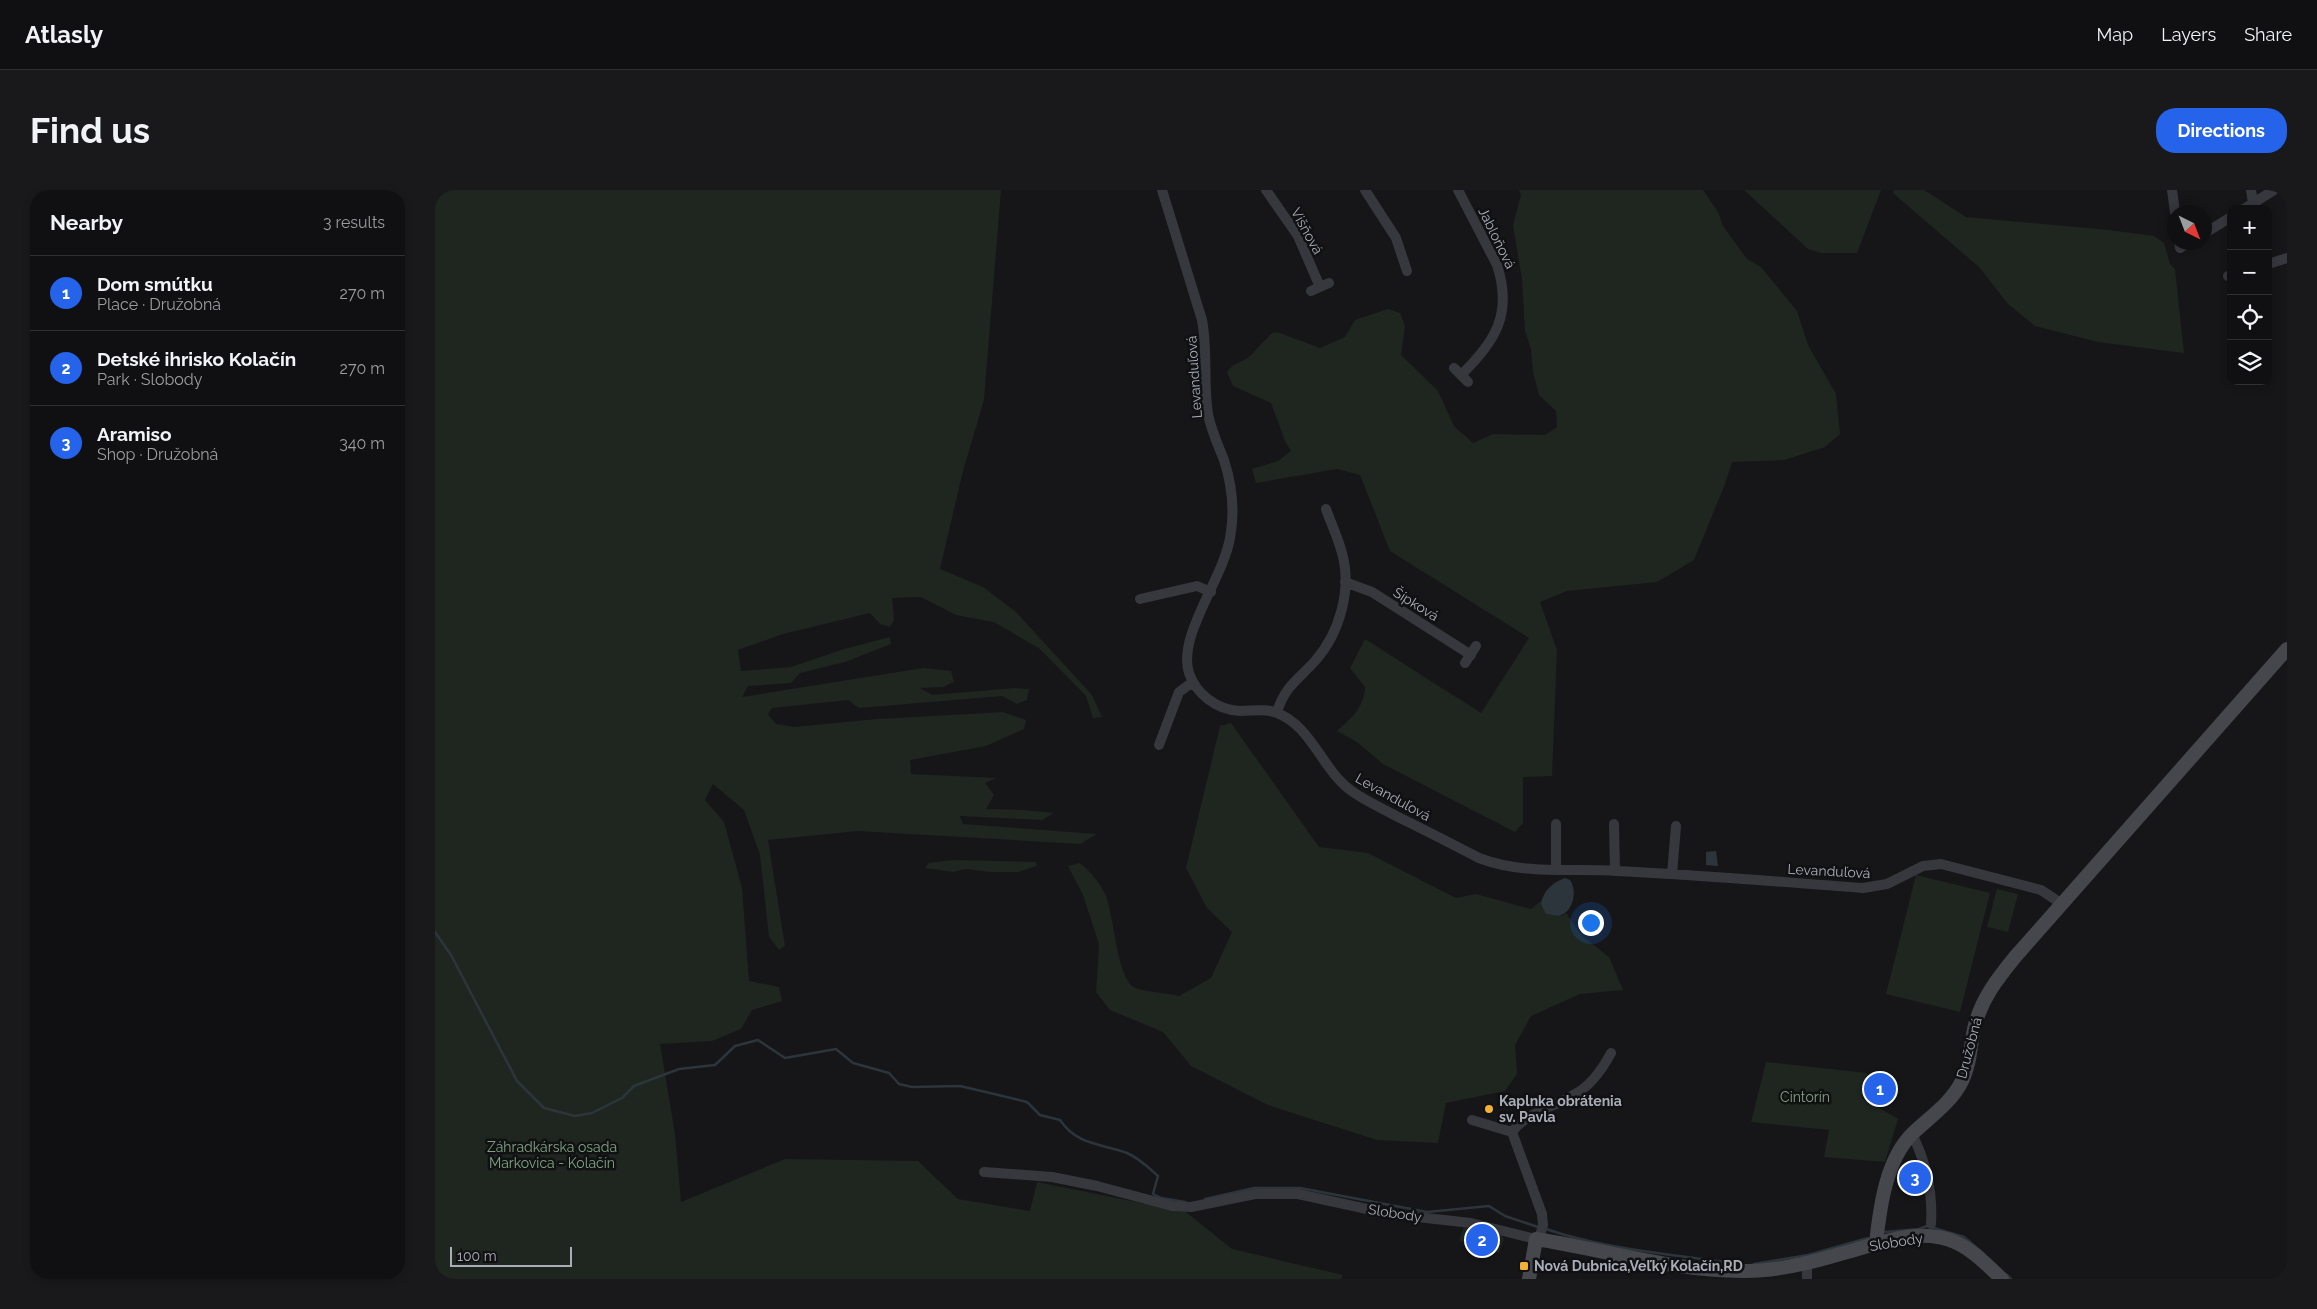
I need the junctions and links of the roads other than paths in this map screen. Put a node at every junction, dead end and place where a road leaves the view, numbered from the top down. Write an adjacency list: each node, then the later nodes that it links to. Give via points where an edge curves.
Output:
1 (1161, 190): 20 (street, Levanduľová, via 1202,320 1208,415 1231,488 1230,538)
2 (1267, 190): 16 (street, Višňová, via 1298,236)
3 (1365, 190): 15 (street, via 1396,238)
4 (1458, 190): 17 (street, Jabloňová, via 1497,265 1504,300 1500,322 1490,343)
5 (2173, 190): 8 (street)
6 (2251, 190): 9 (street)
7 (2275, 190): 10 (street)
8 (2174, 205)
9 (2248, 205)
10 (2250, 205)
11 (2227, 219): 12 (street)
12 (2212, 229)
13 (2287, 258): 14 (street)
14 (2272, 263)
15 (1407, 271)
16 (1320, 287)
17 (1461, 375)
18 (1326, 509): 19 (street, via 1342,553)
19 (1345, 582): 23 (street, Šípková, via 1372,592); 25 (street, via 1341,610 1330,640 1314,662 1285,690)
20 (1211, 592): 21 (street, via 1197,586); 24 (street, Levanduľová, via 1187,646 1187,664)
21 (1139, 599)
22 (2287, 649): 33 (street, Družobná)
23 (1471, 654)
24 (1193, 682): 25 (street, via 1202,694 1223,707); 26 (street, via 1179,692)
25 (1277, 712): 30 (street, Levanduľová, via 1297,726 1339,780 1364,799 1495,864 1515,869)
26 (1159, 745)
27 (1557, 824): 30 (street)
28 (1615, 824): 31 (street)
29 (1676, 826): 32 (street)
30 (1556, 869): 31 (street, Levanduľová)
31 (1615, 870): 32 (street, Levanduľová)
32 (1672, 874): 33 (street, Levanduľová, via 1863,888 1887,884 1923,866 1941,864 2041,890)
33 (2062, 904): 37 (street, Družobná, via 1999,977 1981,1006 1961,1082 1945,1105)
34 (1611, 1053): 36 (street, via 1582,1089 1527,1117)
35 (1472, 1120): 36 (street)
36 (1512, 1132): 40 (street, via 1536,1192 1542,1214)
37 (1911, 1134): 39 (street, via 1924,1162 1931,1198); 41 (street, Družobná, via 1885,1186)
38 (984, 1172): 40 (street, Slobody, via 1052,1177 1172,1206 1191,1207 1255,1194 1298,1194 1390,1214)
39 (1931, 1224)
40 (1540, 1234): 42 (street, Slobody, via 1650,1260 1719,1270 1761,1270); 43 (street)
41 (1876, 1243): 42 (street, Slobody); 45 (street, Slobody, via 1922,1236 1944,1238 1967,1249)
42 (1807, 1263): 44 (street)
43 (1529, 1279)
44 (1807, 1279)
45 (2003, 1279)

